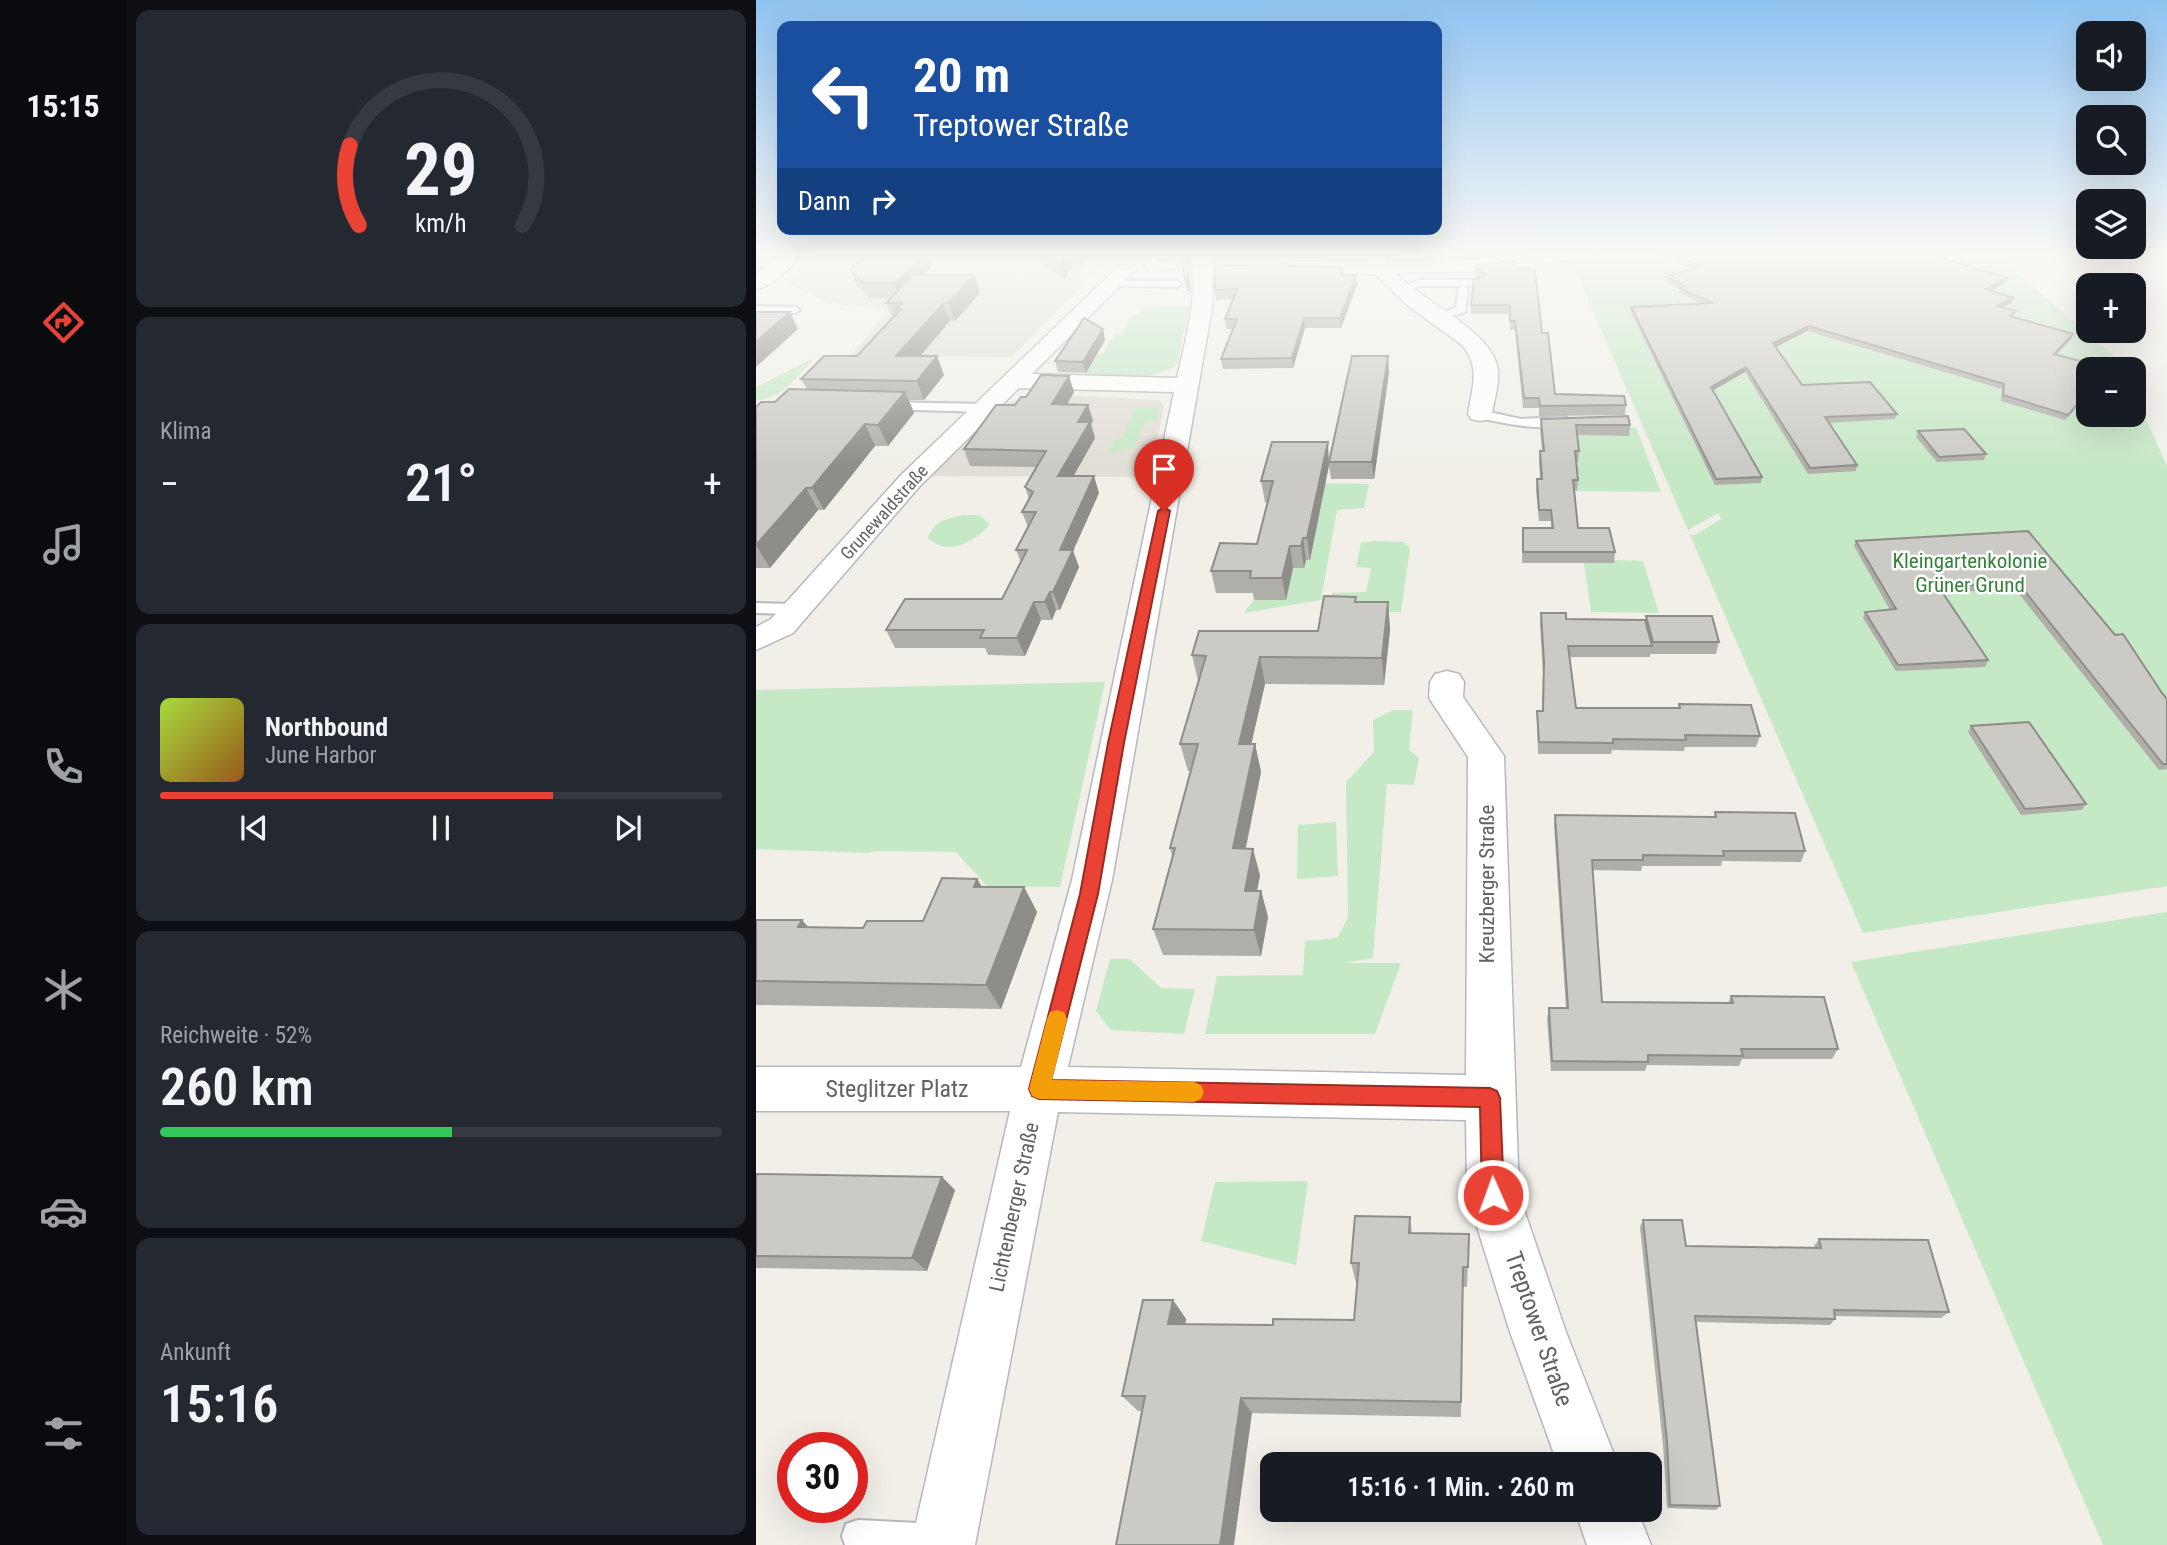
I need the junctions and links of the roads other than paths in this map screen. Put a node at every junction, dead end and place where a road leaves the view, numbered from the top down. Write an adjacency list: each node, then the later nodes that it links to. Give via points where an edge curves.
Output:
1 (1071, 324): 4 (street, Grunewaldstraße)
2 (1199, 324): 5 (street, Lichtenberger Straße)
3 (1445, 324): 8 (street, via 1476,346 1486,364)
4 (1012, 381): 5 (street); 7 (street, Grunewaldstraße)
5 (1187, 385): 15 (street, Lichtenberger Straße, via 1089,894)
6 (869, 406): 7 (lane)
7 (985, 408): 11 (street, Grunewaldstraße, via 910,481)
8 (1480, 415): 9 (lane, via 1521,423)
9 (1585, 421)
10 (756, 608): 11 (lane)
11 (797, 609): 12 (street, Grunewaldstraße, via 782,625)
12 (756, 640)
13 (1447, 682): 16 (street, Kreuzberger Straße, via 1446,698 1486,756)
14 (756, 1089): 15 (street, Steglitzer Platz)
15 (1039, 1089): 16 (street); 20 (street, Lichtenberger Straße)
16 (1490, 1098): 17 (street, Treptower Straße, via 1493,1195)
17 (1583, 1452)
18 (1610, 1522): 21 (street)
19 (858, 1536): 20 (lane)
20 (944, 1543)
21 (1619, 1545)

